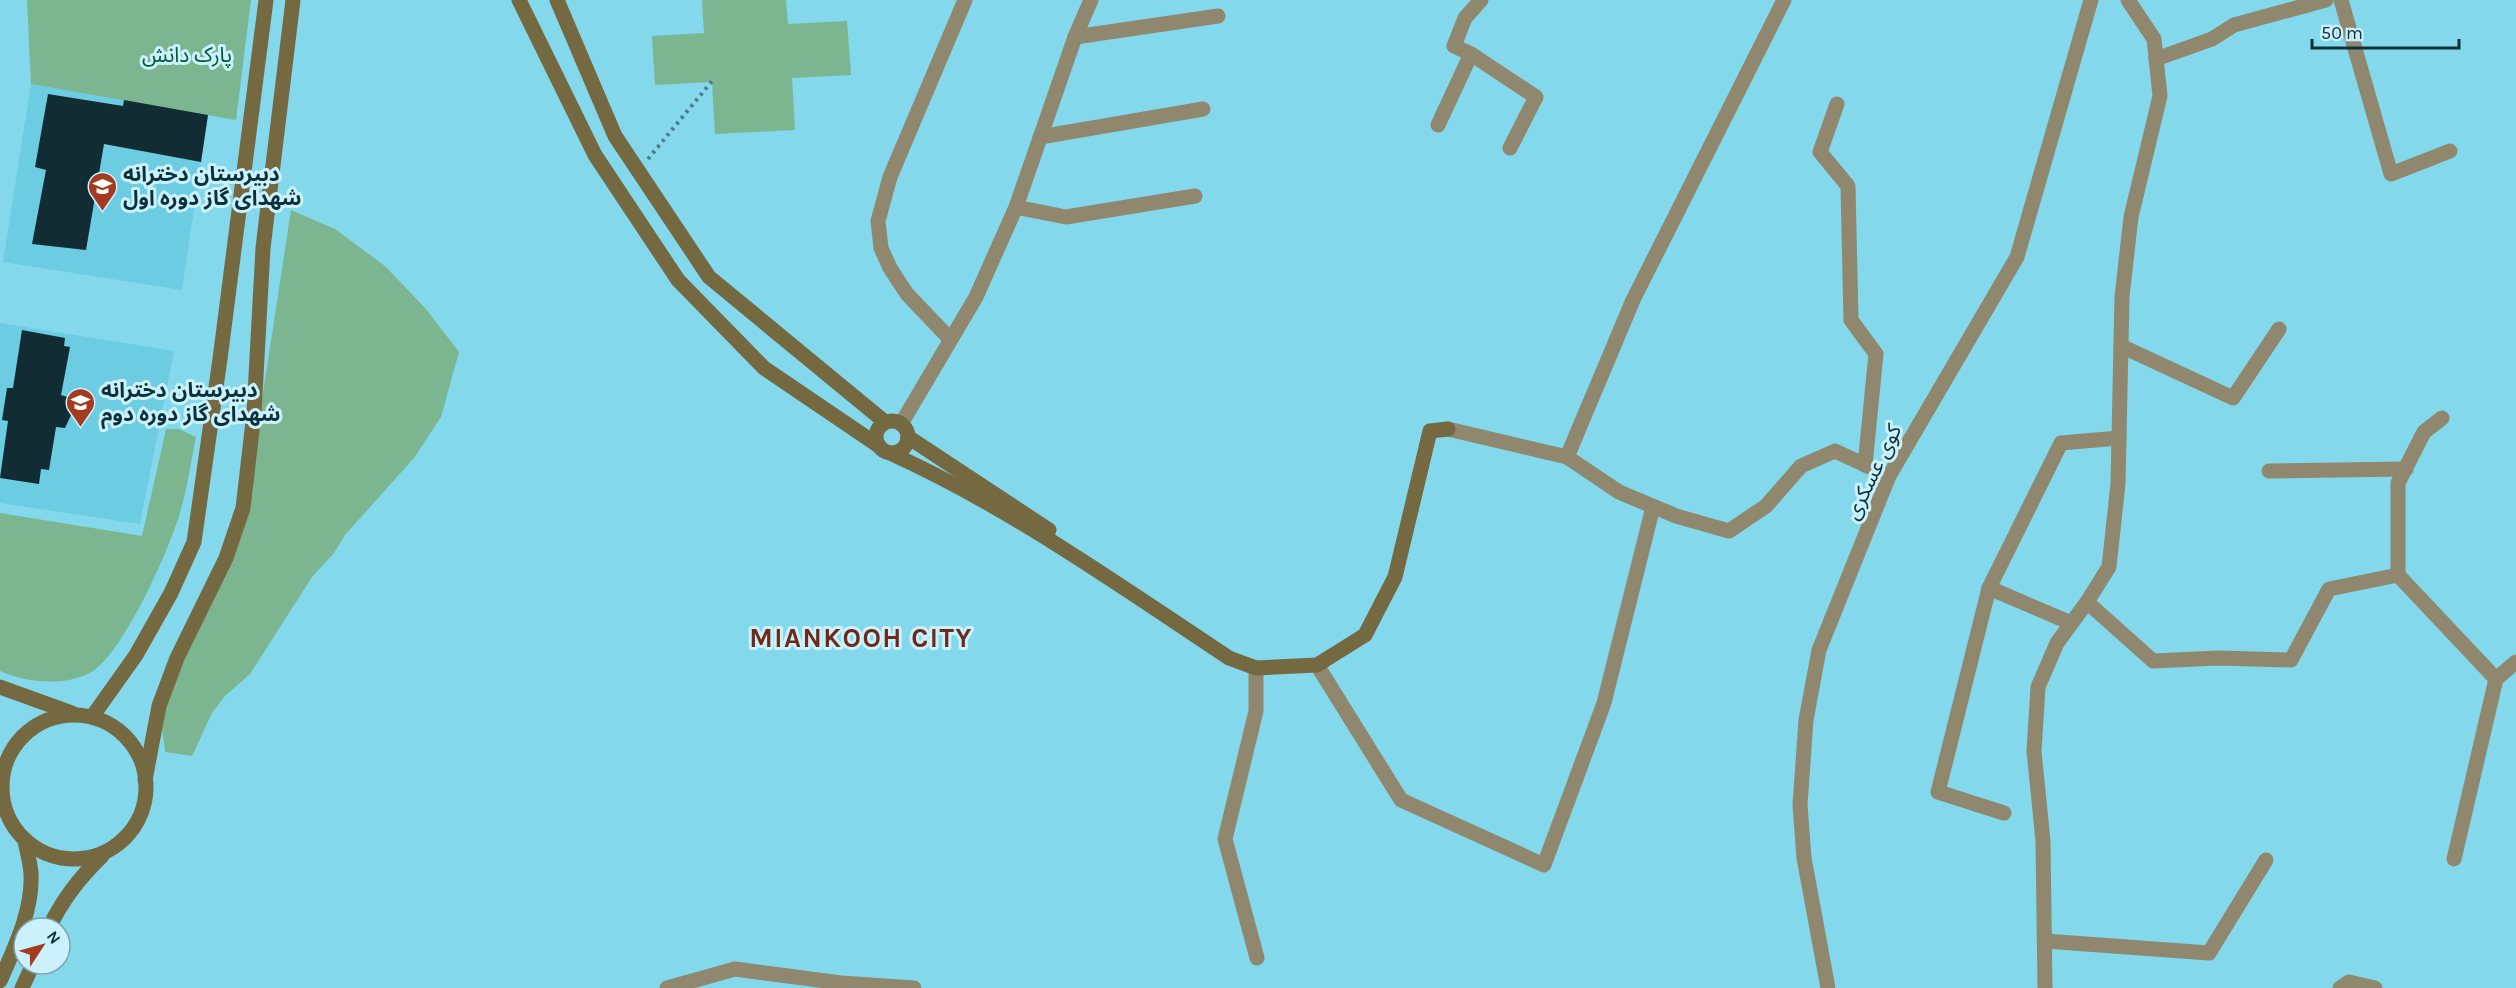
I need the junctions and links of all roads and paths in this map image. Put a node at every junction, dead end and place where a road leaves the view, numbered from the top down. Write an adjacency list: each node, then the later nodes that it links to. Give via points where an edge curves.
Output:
1 (266, 0): 52 (main road, via 194,542 136,655)
2 (293, 0): 53 (main road, via 263,248 254,413 243,508 226,558 177,658 159,706)
3 (519, 0): 35 (main road, via 595,155 678,280 764,368)
4 (557, 0): 24 (main road, via 615,136)
5 (965, 0): 28 (street, via 890,177 878,220 881,248 890,268 907,294)
6 (1091, 0): 14 (street)
7 (1481, 0): 15 (street, via 1465,18 1454,46)
8 (1784, 0): 36 (street, via 1633,300)
9 (2091, 0): 40 (street, کوی عسکری, via 2017,256)
10 (2128, 0): 16 (street, via 2154,39)
11 (2326, 0): 16 (street, via 2234,25 2212,39)
12 (2341, 0): 23 (street, via 2391,174)
13 (1218, 16): 14 (street)
14 (1075, 38): 21 (street)
15 (1471, 54): 20 (street); 22 (street, via 1536,97)
16 (2156, 59): 29 (street, via 2160,96 2132,217 2122,297)
17 (712, 81): 24 (path)
18 (1837, 104): 37 (street, via 1820,152 1848,186 1851,320 1876,354)
19 (1203, 109): 21 (street)
20 (1438, 124)
21 (1040, 137): 26 (street)
22 (1510, 148)
23 (2450, 151)
24 (638, 171): 31 (main road, via 709,277)
25 (1195, 196): 26 (street, via 1066,217)
26 (1016, 207): 28 (street, via 976,297)
27 (2279, 329): 29 (street, via 2233,398)
28 (950, 339): 33 (street)
29 (2121, 346): 34 (street)
30 (2442, 418): 38 (street, via 2424,432)
31 (885, 422): 33 (main road, via 896,421); 35 (main road, via 876,435)
32 (1448, 429): 36 (street); 47 (main road, via 1430,431 1395,577 1365,635)
33 (905, 430): 35 (main road, via 902,451); 48 (main road)
34 (2119, 438): 43 (street, via 2061,443); 44 (street, via 2109,567)
35 (885, 450): 48 (main road, via 942,478 1074,555 1229,658)
36 (1567, 457): 41 (street, via 1619,492)
37 (1865, 465): 40 (street); 41 (street, via 1835,451 1801,466 1766,506 1729,531)
38 (2406, 469): 39 (street); 42 (street, via 2398,483)
39 (2269, 471)
40 (1889, 476): 66 (street, کوی عسکری, via 1819,650 1806,720 1800,805 1803,858)
41 (1653, 507): 47 (street, via 1604,703 1544,865 1401,800)
42 (2398, 575): 44 (street, via 2329,589 2291,660 2153,661); 49 (street)
43 (1989, 588): 45 (street); 55 (street, via 1938,792)
44 (2087, 602): 45 (street)
45 (2072, 623): 61 (street, via 2057,643 2038,687 2034,751 2043,841)
46 (2516, 662): 49 (street)
47 (1317, 665): 48 (main road)
48 (1256, 668): 62 (street, via 1256,711 1225,839)
49 (2496, 679): 58 (street)
50 (0, 687): 51 (main road)
51 (72, 713): 52 (main road); 54 (main road, via 31,727 16,743 4,762)
52 (92, 717): 53 (main road, via 129,740 140,757)
53 (145, 780): 57 (main road, via 146,800 138,821 125,838)
54 (2, 801): 56 (main road, via 12,825)
55 (2004, 813)
56 (25, 841): 57 (main road, via 44,853 65,859 86,859); 63 (main road, via 31,872 28,904)
57 (106, 852): 60 (main road, via 82,876)
58 (2454, 859)
59 (2266, 860): 61 (street, via 2209,953)
60 (54, 916)
61 (2045, 940): 67 (street)
62 (1257, 958)
63 (0, 981)
64 (667, 988): 65 (street, via 735,969)
65 (914, 988)
66 (1828, 988)
67 (2045, 988)
68 (2340, 988): 69 (street, via 2349,982)
69 (2374, 988)

